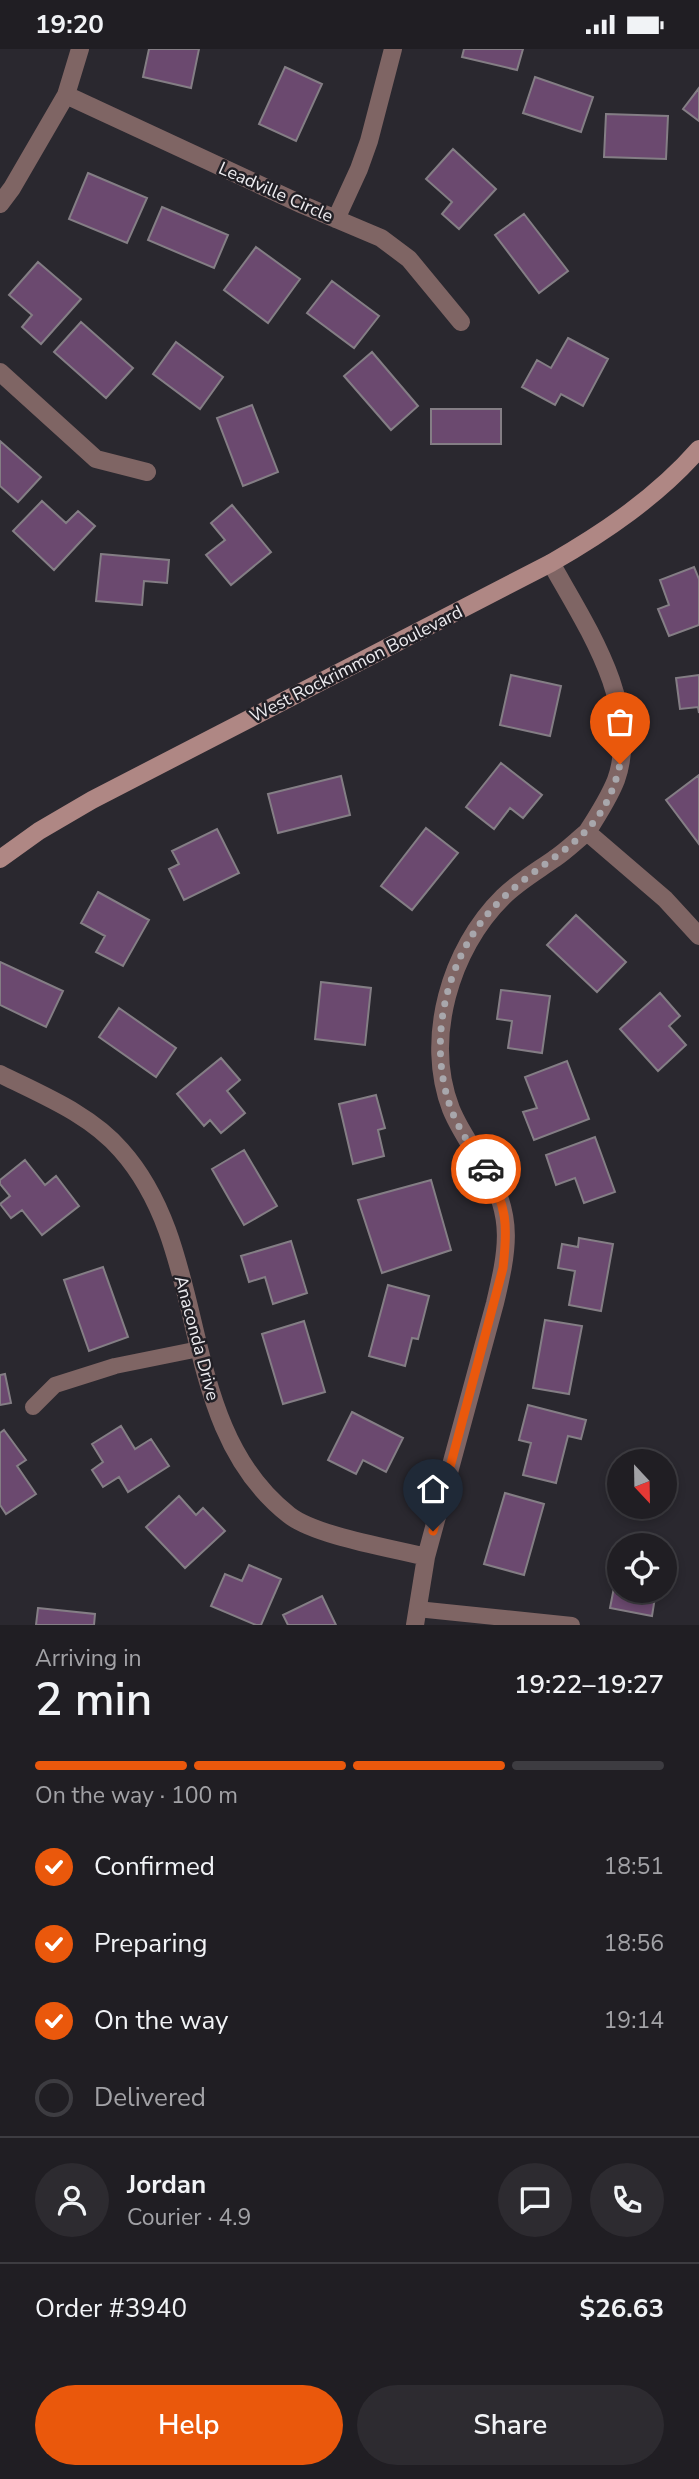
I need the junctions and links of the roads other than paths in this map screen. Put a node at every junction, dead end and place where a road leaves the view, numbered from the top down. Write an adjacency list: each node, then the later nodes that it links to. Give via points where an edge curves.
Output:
1 (80, 49): 3 (street)
2 (393, 49): 5 (street, via 369,141)
3 (66, 95): 4 (street); 5 (street, Leadville Circle)
4 (0, 204)
5 (336, 219): 6 (street, Leadville Circle, via 381,239 409,259)
6 (461, 322)
7 (0, 372): 9 (street, via 96,459)
8 (699, 449): 10 (main road, West Rockrimmon Boulevard, via 646,500 589,542)
9 (147, 472)
10 (551, 563): 11 (street, via 602,653 620,716 623,748 616,779); 12 (main road, West Rockrimmon Boulevard, via 92,800)
11 (587, 832): 13 (street, via 665,898); 17 (street, via 502,898 458,959 447,992 441,1030 451,1108 503,1203 507,1234 495,1303)
12 (0, 859)
13 (699, 936)
14 (0, 1074): 15 (street, Anaconda Drive, via 94,1126 120,1148 140,1174 166,1226)
15 (200, 1349): 16 (lane, via 115,1366 55,1385); 17 (street, Anaconda Drive, via 228,1438 245,1468 291,1517 324,1532)
16 (33, 1407)
17 (426, 1557): 18 (street)
18 (416, 1617): 19 (lane)
19 (572, 1625)

